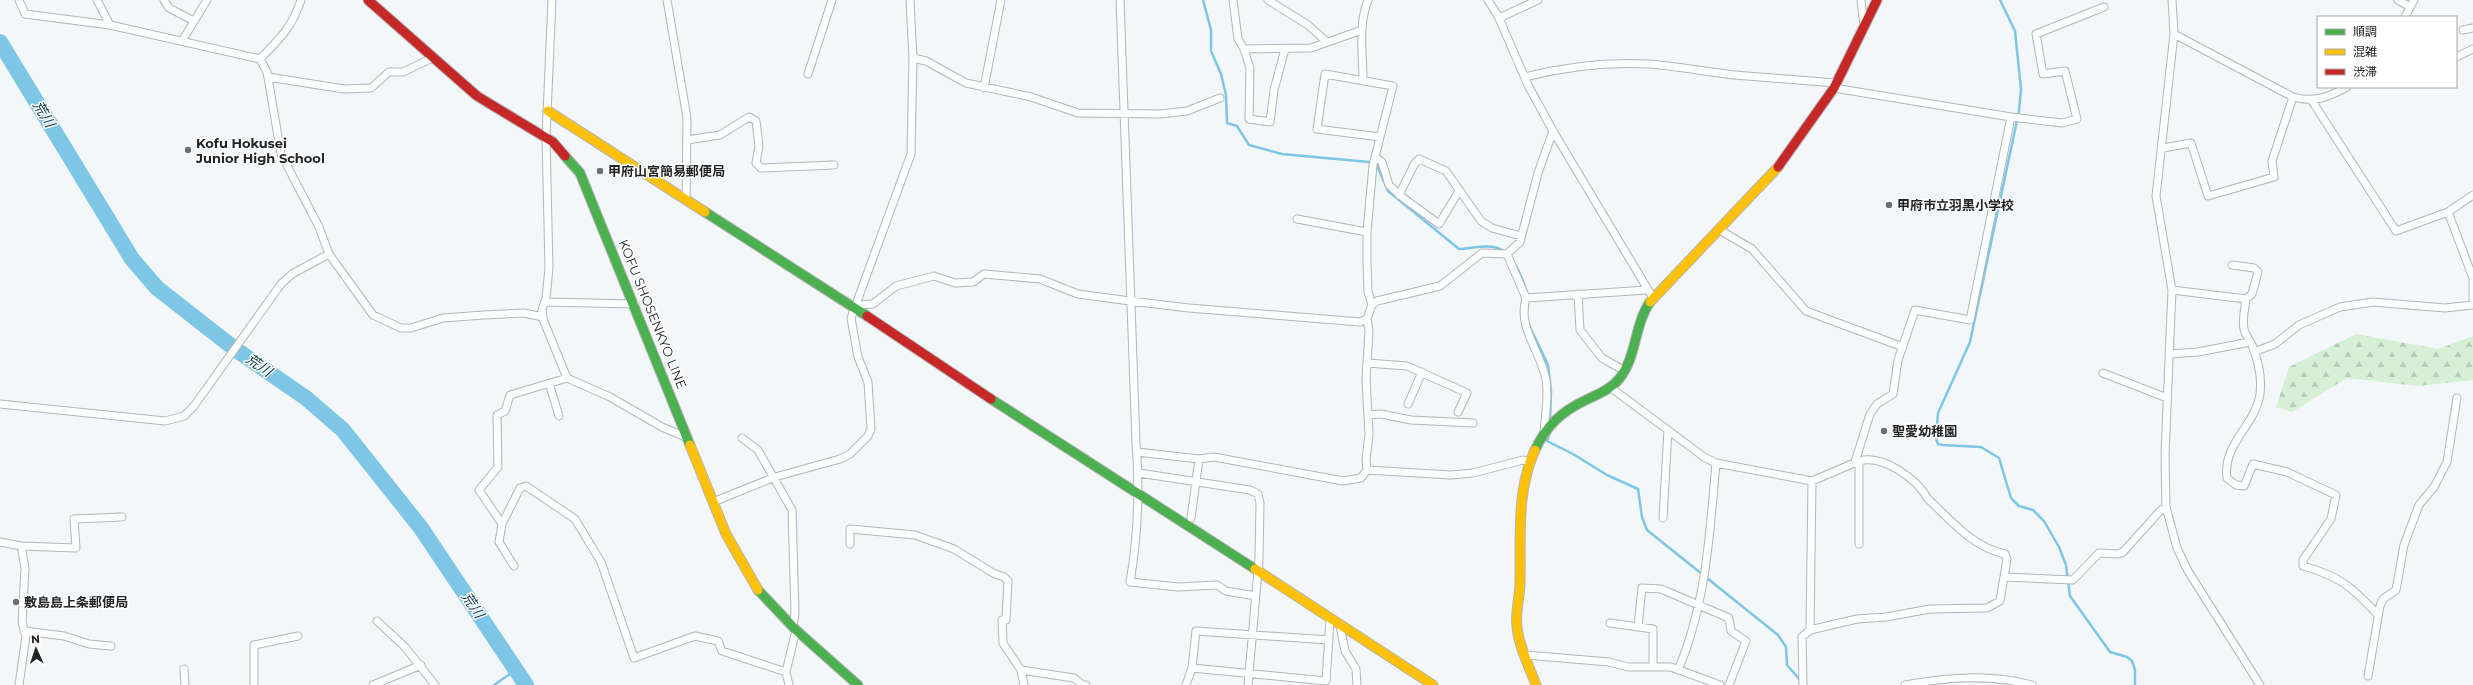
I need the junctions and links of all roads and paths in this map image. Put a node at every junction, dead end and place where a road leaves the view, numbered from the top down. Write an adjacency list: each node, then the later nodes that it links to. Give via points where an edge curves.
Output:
1 (19, 0): 27 (street, via 26,14)
2 (97, 0): 27 (street)
3 (164, 0): 26 (street, via 169,8)
4 (207, 0): 26 (street)
5 (301, 0): 41 (street, via 294,22)
6 (368, 0): 38 (street, KOFU SHOSENKYO LINE)
7 (552, 0): 52 (street)
8 (667, 0): 58 (street, via 688,118)
9 (832, 0): 42 (street)
10 (910, 0): 40 (street)
11 (1001, 0): 47 (street)
12 (1120, 0): 53 (street)
13 (1233, 0): 35 (street, via 1238,39)
14 (1268, 0): 34 (street, via 1308,25)
15 (1368, 0): 30 (street)
16 (1488, 0): 25 (street)
17 (1538, 0): 25 (street)
18 (1861, 0): 28 (street)
19 (1877, 0): 28 (street)
20 (2172, 0): 32 (street)
21 (2398, 0): 22 (street)
22 (2412, 4): 24 (street)
23 (2104, 7): 54 (street, via 2036,34 2043,74 2065,71 2077,118 2062,123)
24 (2406, 16)
25 (1499, 18): 44 (street)
26 (194, 21): 33 (street)
27 (110, 25): 33 (street)
28 (1864, 26): 46 (street)
29 (2473, 28): 31 (street)
30 (1362, 30): 34 (street); 45 (street)
31 (2463, 30)
32 (2174, 34): 49 (street); 59 (street)
33 (182, 41): 41 (street)
34 (1327, 42): 36 (street, via 1311,48)
35 (1244, 49): 36 (street); 36 (street, via 1250,68 1248,118 1270,122 1274,90)
36 (1285, 49)
37 (2473, 49): 39 (street)
38 (434, 57): 43 (street, via 403,72 389,72 371,88 344,89); 56 (street, KOFU SHOSENKYO LINE, via 477,96)
39 (2457, 57)
40 (913, 58): 47 (street, via 926,61 966,83); 83 (street, via 911,154)
41 (260, 59): 43 (street)
42 (808, 74)
43 (268, 77): 71 (street, via 281,154 320,226)
44 (1525, 77): 46 (street, via 1570,68 1648,64); 55 (street)
45 (1363, 81): 57 (street, via 1393,86); 57 (street, via 1325,74 1317,129)
46 (1834, 86): 54 (street); 68 (street, via 1782,162)
47 (984, 88): 53 (street, via 1031,97 1078,114)
48 (2345, 88): 51 (street, via 2323,99)
49 (2293, 97): 51 (street); 59 (street, via 2272,161 2274,177 2208,196 2191,143)
50 (1220, 98): 53 (street, via 1187,111 1160,114)
51 (2312, 101): 66 (street, via 2396,231)
52 (548, 111): 56 (street); 65 (street)
53 (1123, 113): 79 (street)
54 (2011, 117): 87 (street, via 1970,320 1915,310)
55 (1553, 130): 70 (street); 76 (street)
56 (546, 137): 80 (street, via 549,268); 81 (street, KOFU SHOSENKYO LINE, via 580,173)
57 (1380, 137): 60 (street)
58 (687, 140): 61 (street, via 720,135 749,117 756,121 759,146 756,163 761,168); 65 (street)
59 (2163, 148): 74 (street, via 2156,196)
60 (1375, 157): 63 (street, via 1382,162 1389,185); 69 (street)
61 (834, 164)
62 (1459, 191): 63 (street, via 1439,224); 63 (street, via 1446,171 1419,159 1414,163); 70 (street, via 1481,221 1492,228)
63 (1399, 195)
64 (2473, 195): 66 (street)
65 (686, 200): 83 (street)
66 (2448, 212): 88 (street, via 2472,278 2473,305 2445,308 2373,302 2340,307 2299,325 2275,344)
67 (1297, 220): 69 (street)
68 (1718, 229): 76 (street); 87 (street, via 1752,249 1806,311)
69 (1367, 232): 82 (street, via 1368,292)
70 (1521, 236): 72 (street, via 1515,249)
71 (329, 254): 84 (street, via 373,315 401,328 411,328 443,318 478,315 524,313); 99 (street, via 292,274 263,308 194,406 184,416 165,421)
72 (1507, 254): 77 (street); 82 (street, via 1482,253 1440,286 1377,301)
73 (2232, 265): 78 (street, via 2254,268 2258,272 2252,294)
74 (2172, 290): 78 (street); 89 (street)
75 (1578, 294): 76 (street); 77 (street); 91 (street, via 1580,330 1602,358)
76 (1650, 294): 91 (street)
77 (1526, 298): 106 (street, via 1523,322 1543,367 1546,382)
78 (2246, 299): 86 (street, via 2244,332)
79 (1130, 301): 83 (street, via 1078,294 1040,279 984,274 973,282 955,283 934,276 896,286 873,304); 85 (street, via 1350,322); 109 (street)
80 (545, 302): 81 (street); 84 (street)
81 (635, 304): 107 (street, KOFU SHOSENKYO LINE)
82 (1372, 305): 85 (street)
83 (855, 307): 116 (street, via 851,326 858,357 868,382 871,428 868,436 850,454 840,459); 119 (street, via 1046,436)
84 (543, 317): 94 (street)
85 (1367, 319): 90 (street)
86 (2250, 342): 88 (street); 89 (street, via 2198,352)
87 (1903, 347): 112 (street, via 1898,360 1893,394 1877,404 1870,414)
88 (2254, 352): 135 (street, via 2260,376 2260,393 2257,405 2231,450 2226,470 2227,478 2236,485 2244,486 2253,464 2287,472 2336,495 2331,519 2303,560 2303,566 2345,583)
89 (2169, 354): 97 (street)
90 (1367, 363): 92 (street, via 1407,366); 102 (street)
91 (1623, 370): 96 (street)
92 (1422, 372): 100 (street); 101 (street, via 1467,393)
93 (2103, 373): 97 (street)
94 (567, 378): 95 (street); 107 (street, via 610,397 662,427)
95 (549, 383): 103 (street); 125 (street, via 510,395 505,412 497,415 498,467 479,490)
96 (1610, 387): 105 (street); 106 (street, via 1568,407)
97 (2168, 398): 121 (street)
98 (2457, 398): 135 (street, via 2447,462 2434,487 2419,505 2404,545 2396,590 2383,599)
99 (0, 404)
100 (1408, 404)
101 (1458, 412)
102 (1368, 415): 104 (street, via 1381,414 1411,420); 114 (street)
103 (559, 416)
104 (1473, 424)
105 (1668, 430): 113 (street); 124 (street)
106 (1544, 435): 111 (street)
107 (688, 438): 120 (street, KOFU SHOSENKYO LINE)
108 (742, 438): 116 (street, via 758,450)
109 (1137, 452): 110 (street); 115 (street)
110 (1199, 459): 114 (street, via 1214,457 1343,481 1361,478); 118 (street)
111 (1529, 462): 114 (street, via 1523,460 1473,473 1451,475); 148 (street, via 1521,492 1520,589 1516,618)
112 (1857, 462): 117 (street); 128 (street); 132 (street, via 1866,459 1880,460 1900,472 1923,490 1928,499 1977,544 1989,551 2005,554)
113 (1716, 463): 117 (street); 134 (street, via 1706,567)
114 (1367, 470)
115 (1139, 473): 118 (street); 119 (street)
116 (775, 477): 120 (street); 141 (street, via 792,510 794,520)
117 (1812, 481): 142 (street)
118 (1196, 482): 123 (street); 131 (street, via 1258,494)
119 (1138, 493): 131 (street); 133 (street, via 1137,541 1130,582 1178,587 1218,585 1226,591)
120 (713, 502): 141 (street, KOFU SHOSENKYO LINE, via 740,562 756,589)
121 (2166, 507): 132 (street, via 2123,552 2099,552 2073,580); 177 (street, via 2177,548 2188,571)
122 (122, 517): 129 (street, via 74,519 76,548)
123 (1191, 518)
124 (1663, 518)
125 (502, 524): 130 (street, via 499,542); 155 (street, via 520,488 526,486 575,518 601,562 634,658 695,636 718,641 722,652)
126 (0, 542): 129 (street)
127 (850, 544): 153 (street, via 850,528 915,535 954,549 1004,577 1008,581 1006,620 1002,620 1003,643)
128 (1859, 544)
129 (21, 546): 143 (street, via 26,568 22,622)
130 (514, 566)
131 (1258, 572): 133 (street); 136 (street)
132 (2004, 577): 142 (street, via 2000,600 1987,608 1930,609 1886,617 1856,618)
133 (1256, 596): 144 (street)
134 (1699, 605): 140 (street, via 1661,589 1642,588); 154 (street); 173 (street, via 1729,618 1731,631 1746,641)
135 (2378, 615): 157 (street)
136 (1330, 620): 139 (street); 146 (street)
137 (377, 622): 149 (street)
138 (1610, 623): 140 (street)
139 (1340, 626): 169 (street, via 1345,651 1356,669); 170 (street)
140 (1638, 627): 150 (street, via 1653,629)
141 (794, 628): 155 (street); 164 (street, KOFU SHOSENKYO LINE)
142 (1810, 630): 174 (street, via 1802,636)
143 (24, 631): 147 (street); 158 (street, via 26,636)
144 (1252, 635): 146 (street); 152 (street, via 1196,631); 156 (street)
145 (298, 636): 160 (street, via 254,645)
146 (1329, 640): 156 (street, via 1326,681)
147 (111, 646)
148 (1526, 655): 150 (street, via 1609,662 1628,667); 171 (street)
149 (421, 665): 161 (street); 162 (street)
150 (1653, 666): 154 (street)
151 (184, 668): 159 (street)
152 (1192, 668): 156 (street); 167 (street)
153 (1021, 670): 165 (street); 166 (street, via 1074,678 1082,685)
154 (1678, 670): 172 (street)
155 (786, 672): 163 (street)
156 (1249, 674): 168 (street)
157 (2368, 676)
158 (19, 685)
159 (185, 685)
160 (254, 685)
161 (374, 685)
162 (435, 685)
163 (789, 685)
164 (858, 685)
165 (1024, 685)
166 (1086, 685)
167 (1186, 685)
168 (1248, 685)
169 (1357, 685)
170 (1433, 685)
171 (1536, 685)
172 (1720, 685)
173 (1729, 685)
174 (1803, 685)
175 (1905, 685): 176 (street, via 1962,677)
176 (2032, 685)
177 (2260, 685)

